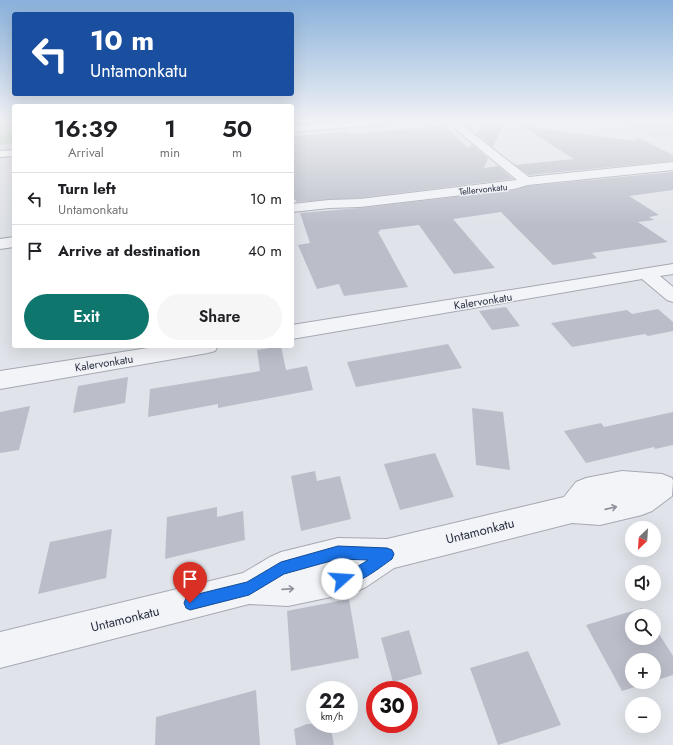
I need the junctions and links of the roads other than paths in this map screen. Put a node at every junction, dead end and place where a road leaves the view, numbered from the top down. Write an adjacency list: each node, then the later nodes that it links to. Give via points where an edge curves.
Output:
1 (494, 156): 3 (street)
2 (673, 166): 3 (street, Tellervonkatu)
3 (526, 181): 4 (street, Tellervonkatu, via 514,185 360,203)
4 (294, 208)
5 (12, 242): 6 (street)
6 (0, 244)
7 (673, 269): 8 (street, Kalervonkatu)
8 (646, 274): 9 (street); 10 (street, Kalervonkatu)
9 (673, 296)
10 (294, 332)
11 (196, 348): 12 (street, Kalervonkatu)
12 (0, 380)
13 (667, 485): 14 (street, Untamonkatu, via 642,501 600,511 572,509 387,554 355,576 288,590 249,588)
14 (0, 650)

